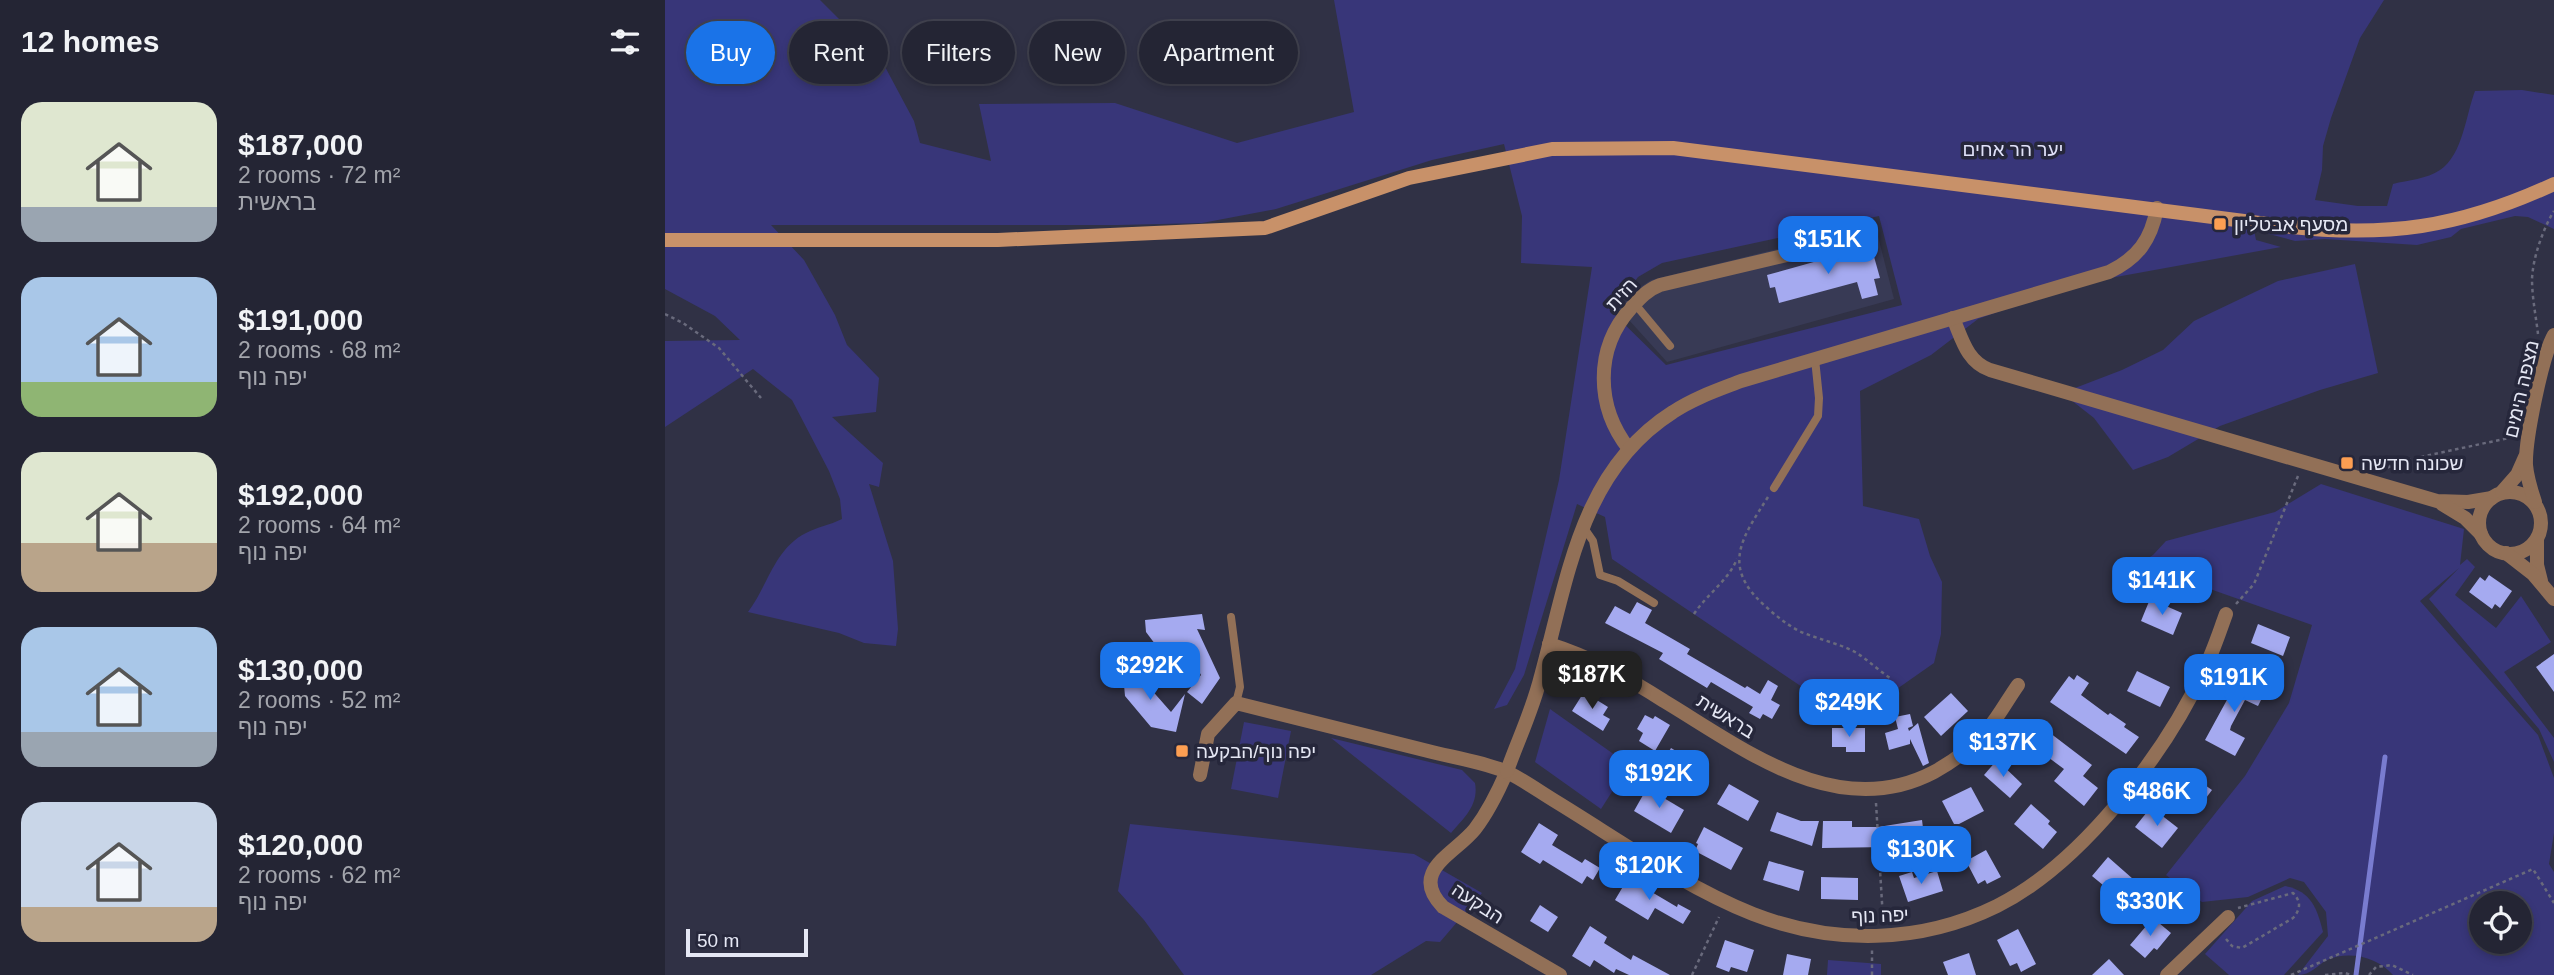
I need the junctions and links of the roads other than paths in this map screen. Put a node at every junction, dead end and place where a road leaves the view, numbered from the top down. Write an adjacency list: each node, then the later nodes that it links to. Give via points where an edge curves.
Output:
1 (2554, 184): 2 (main road, via 2476,216 2384,231 2318,230)
2 (2157, 208): 3 (main road, via 1673,148 1613,147 1552,149 1409,178 1265,228 998,240); 6 (street, הבקעה, via 2145,245 2121,267)
3 (665, 240)
4 (1821, 247): 5 (street, הזית, via 1658,285)
5 (1635, 304): 8 (lane); 10 (street, הזית, via 1613,335 1603,379 1610,419)
6 (1953, 318): 9 (street, הבקעה); 14 (street, via 1970,357 1983,368)
7 (2554, 335): 11 (street, מצפה הימים, via 2542,367)
8 (1670, 346)
9 (1815, 359): 10 (street, הבקעה, via 1704,395 1673,412); 12 (lane, via 1818,416)
10 (1629, 449): 16 (street, הבקעה, via 1604,481)
11 (2527, 452): 13 (street, מצפה הימים, via 2517,475); 15 (street, מצפה הימים)
12 (1774, 488)
13 (2497, 495): 14 (street, via 2468,502); 15 (street, via 2521,493); 17 (street, via 2481,512)
14 (2437, 502): 17 (street, via 2465,518)
15 (2535, 504): 18 (street, via 2542,521)
16 (1582, 526): 22 (lane, via 1593,541 1600,575); 25 (street, הבקעה)
17 (2482, 536): 19 (street, via 2490,546)
18 (2537, 539): 19 (street, via 2524,551); 20 (street)
19 (2506, 553): 20 (street)
20 (2542, 582): 21 (street)
21 (2554, 599)
22 (1654, 603)
23 (2226, 614): 28 (street, יפה נוף, via 2205,669 2165,739 2118,803 2082,840 1999,905 1914,934 1832,935 1753,914 1677,875)
24 (1231, 617): 27 (lane, via 1240,687)
25 (1549, 644): 26 (street, בראשית, via 1620,674 1766,763 1842,788 1918,780 1954,761 1988,730); 28 (street, הבקעה)
26 (2018, 685)
27 (1236, 703): 28 (street, יפה נוף); 29 (street, via 1208,734)
28 (1507, 771): 31 (street, הבקעה, via 1473,832 1436,865 1431,887 1443,907)
29 (1201, 775)
30 (2228, 916): 32 (street)
31 (1560, 975)
32 (2167, 975)

